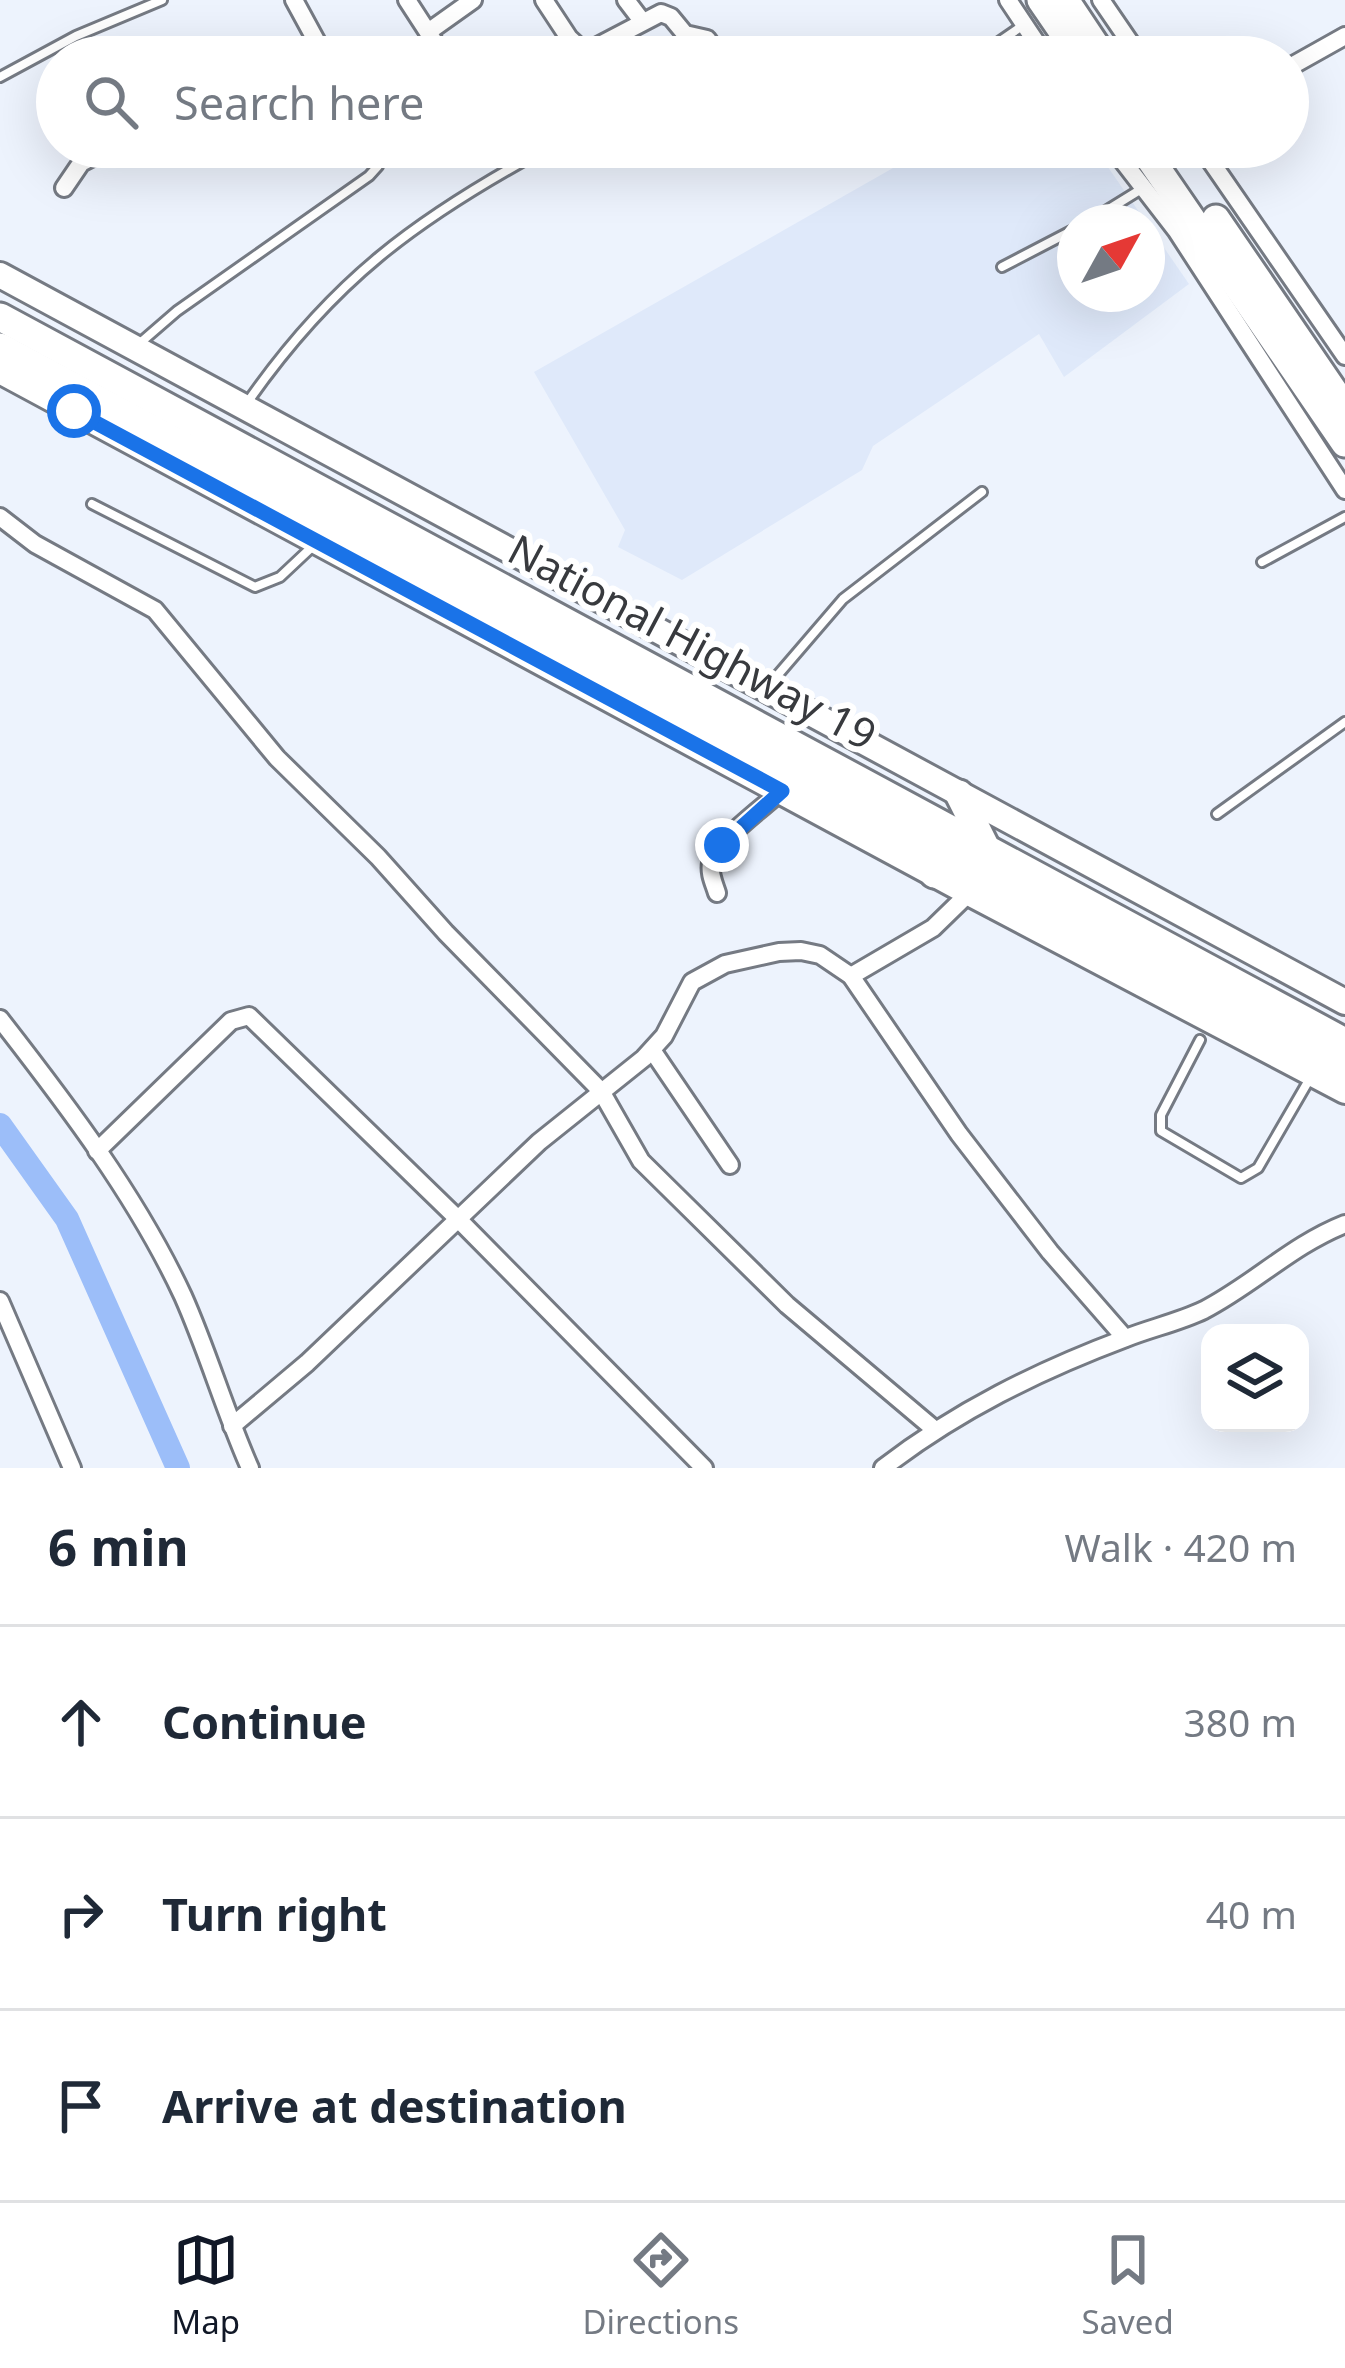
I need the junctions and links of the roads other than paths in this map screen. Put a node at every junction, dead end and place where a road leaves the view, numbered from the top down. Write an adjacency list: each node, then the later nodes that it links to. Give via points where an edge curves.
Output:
1 (162, 0): 11 (lane)
2 (407, 0): 13 (street)
3 (472, 0): 14 (street)
4 (544, 0): 15 (street)
5 (626, 0): 10 (street)
6 (1008, 0): 9 (street)
7 (1101, 0): 21 (street)
8 (300, 2): 12 (street)
9 (1046, 6): 18 (lane); 19 (highway); 20 (highway)
10 (642, 21): 16 (street); 17 (street, via 667,14)
11 (76, 36)
12 (315, 36)
13 (427, 36)
14 (444, 36)
15 (568, 36)
16 (615, 36)
17 (694, 36)
18 (1005, 36)
19 (1066, 36)
20 (1080, 36)
21 (1126, 36)
22 (1345, 36): 23 (street)
23 (1309, 56)
24 (36, 58): 25 (lane)
25 (0, 77)
26 (78, 168): 33 (street)
27 (376, 168): 41 (lane)
28 (509, 168): 44 (lane, via 392,243 281,354)
29 (1128, 168): 34 (street)
30 (1156, 168): 46 (highway)
31 (1179, 168): 45 (highway)
32 (1215, 168): 42 (street)
33 (64, 188)
34 (1144, 188): 35 (lane); 47 (street)
35 (1118, 204)
36 (1057, 238): 37 (lane)
37 (1001, 266)
38 (0, 275): 41 (main road)
39 (0, 316): 59 (highway, National Highway 19)
40 (0, 347): 59 (highway)
41 (134, 349): 44 (main road)
42 (1345, 356)
43 (0, 371): 52 (main road)
44 (244, 407): 54 (main road)
45 (1345, 408)
46 (1345, 443)
47 (1345, 490)
48 (982, 492): 54 (lane, via 843,599)
49 (92, 504): 52 (lane, via 255,587 280,577)
50 (0, 517): 70 (street, via 155,610 312,796)
51 (1345, 517): 53 (lane)
52 (318, 541): 56 (main road)
53 (1262, 562)
54 (766, 690): 57 (main road)
55 (1345, 722): 58 (lane)
56 (782, 791): 60 (main road); 61 (street, via 712,859)
57 (959, 794): 59 (highway); 63 (main road)
58 (1216, 814)
59 (975, 868): 60 (highway); 62 (street, via 933,928); 66 (highway, National Highway 19); 68 (highway); 69 (main road)
60 (934, 874)
61 (717, 893)
62 (851, 976): 67 (street, via 801,950 725,964 692,982); 77 (street, via 959,1135)
63 (1345, 1002)
64 (0, 1019): 72 (street)
65 (1200, 1040): 69 (lane, via 1161,1115 1161,1131 1240,1178 1258,1168)
66 (1345, 1042)
67 (652, 1050): 70 (street); 73 (street)
68 (1345, 1070)
69 (1312, 1073): 71 (main road)
70 (602, 1090): 74 (street); 79 (street, via 641,1161 684,1205)
71 (1345, 1090)
72 (97, 1151): 74 (street, via 231,1021 249,1016); 78 (street, via 182,1295)
73 (730, 1165)
74 (460, 1221): 78 (street); 82 (street)
75 (1345, 1224): 77 (street, via 1298,1246 1228,1297)
76 (0, 1301): 80 (street)
77 (1125, 1338): 79 (street)
78 (232, 1426): 81 (street)
79 (934, 1429): 83 (street)
80 (73, 1468)
81 (250, 1468)
82 (704, 1468)
83 (883, 1468)

